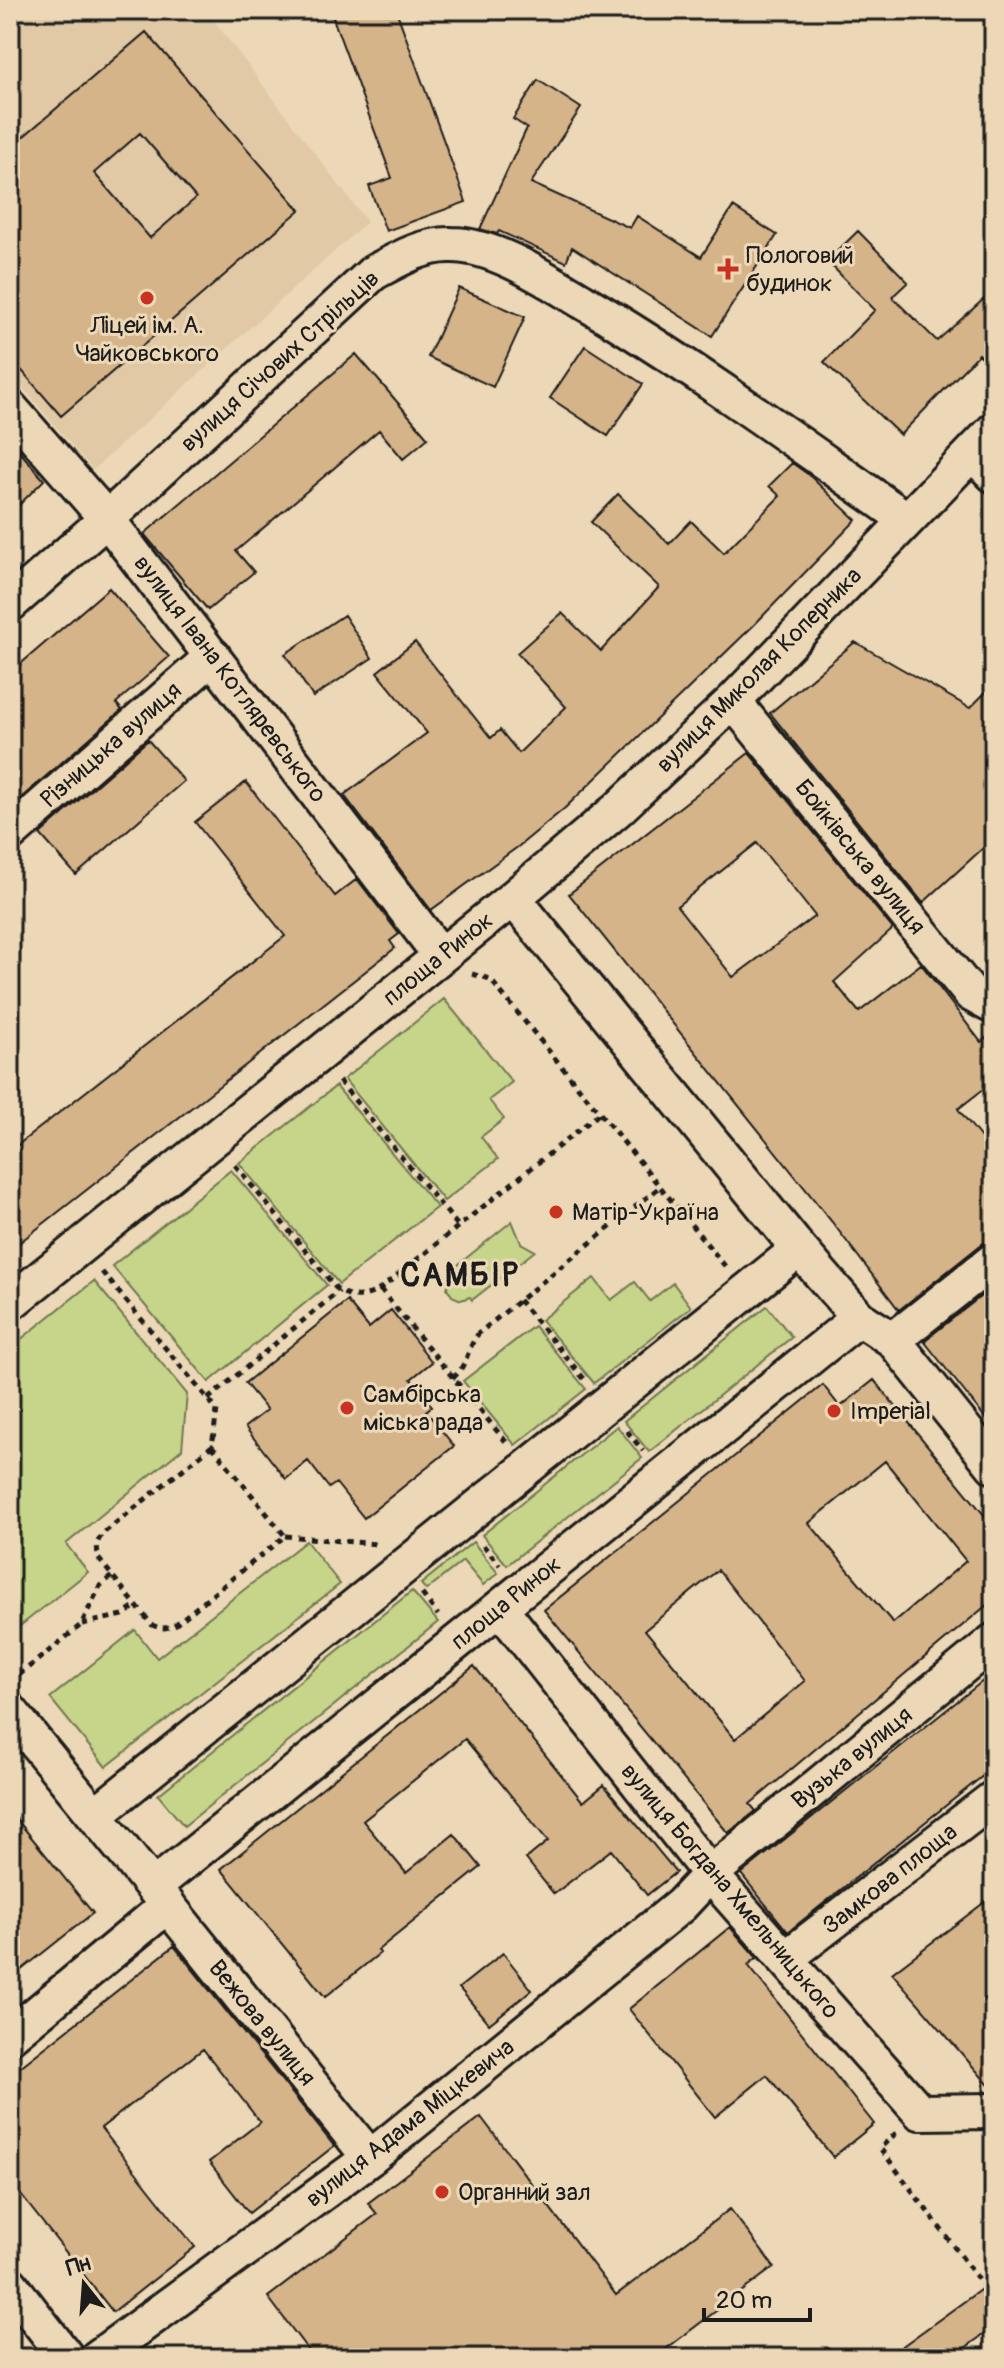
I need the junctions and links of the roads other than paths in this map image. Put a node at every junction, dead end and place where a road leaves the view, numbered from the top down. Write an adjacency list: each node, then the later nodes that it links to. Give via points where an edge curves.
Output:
1 (10, 408): 3 (street, вулиця Івана Котляревського)
2 (987, 453): 4 (street, вулиця Миколая Коперника)
3 (107, 519): 4 (street, вулиця Січових Стрільців, via 373,273 410,253 451,245 495,254 636,333); 5 (street, вулиця Січових Стрільців); 6 (street, вулиця Івана Котляревського)
4 (906, 519): 7 (street, вулиця Миколая Коперника)
5 (10, 604)
6 (213, 656): 8 (street, Різницька вулиця); 10 (street, вулиця Івана Котляревського)
7 (733, 701): 9 (street, вулиця Миколая Коперника); 11 (street, Бойківська вулиця, via 971,994)
8 (10, 834)
9 (513, 898): 10 (street, площа Ринок); 12 (street, площа Ринок)
10 (451, 967): 14 (street, площа Ринок)
11 (994, 1003)
12 (799, 1249): 15 (street, площа Ринок); 22 (street)
13 (994, 1260): 16 (street)
14 (10, 1303)
15 (859, 1318): 16 (street); 18 (street, площа Ринок)
16 (893, 1340): 17 (street)
17 (994, 1466)
18 (510, 1599): 23 (street, вулиця Богдана Хмельницького); 24 (street, площа Ринок)
19 (994, 1641): 23 (street, Вузька вулиця)
20 (10, 1711): 22 (street)
21 (994, 1798): 25 (street, Замкова площа)
22 (95, 1815): 24 (street)
23 (710, 1874): 25 (street, вулиця Богдана Хмельницького); 28 (street, вулиця Адама Міцкевича, via 681,1905)
24 (160, 1896): 26 (street, площа Ринок); 28 (street, Вежова вулиця)
25 (785, 1959): 27 (street, вулиця Богдана Хмельницького, via 920,2112)
26 (10, 2036)
27 (994, 2111)
28 (370, 2158): 31 (street, вулиця Адама Міцкевича)
29 (10, 2284): 30 (street)
30 (67, 2358)
31 (97, 2358)

